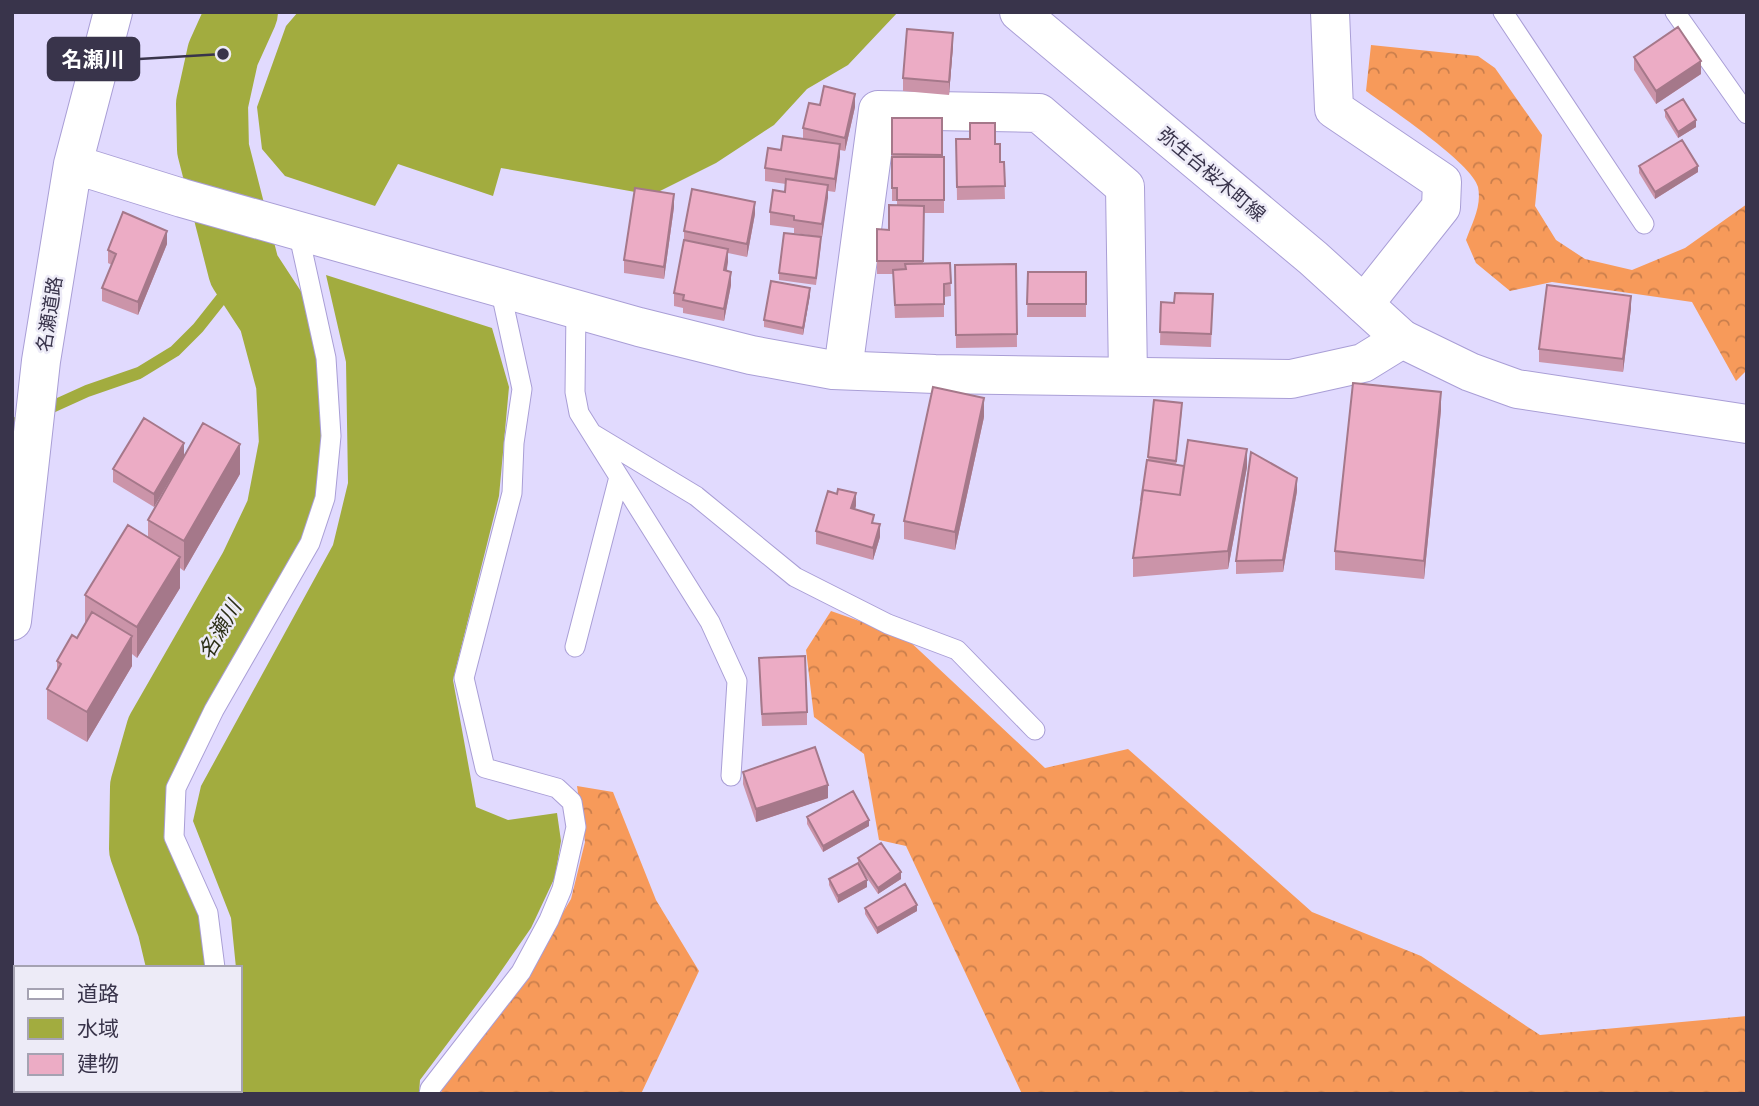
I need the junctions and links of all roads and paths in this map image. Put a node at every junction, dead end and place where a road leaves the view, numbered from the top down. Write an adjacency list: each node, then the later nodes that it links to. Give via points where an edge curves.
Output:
1 (113, 12): 7 (street, 名瀬道路)
2 (1019, 12): 11 (street, 弥生台桜木町線)
3 (1330, 12): 11 (street, via 1334,109 1442,182 1441,207)
4 (1503, 12): 8 (lane)
5 (1675, 12): 6 (lane)
6 (1747, 114)
7 (73, 164): 9 (street); 19 (street, 名瀬道路, via 40,373)
8 (1644, 225)
9 (288, 228): 10 (street); 23 (lane, via 326,358 331,436 325,498 310,543 214,710 176,788 174,837 208,913)
10 (500, 288): 12 (street); 24 (lane, via 522,390 512,493 464,678 485,768 557,788 572,802 576,827 562,889 521,972)
11 (1364, 304): 13 (street, 弥生台桜木町線)
12 (576, 309): 14 (street, via 751,355); 17 (lane, via 575,392 579,413)
13 (1402, 339): 15 (street, via 1363,363 1291,379); 16 (street, 弥生台桜木町線, via 1517,389)
14 (843, 370): 15 (street); 15 (street, via 878,110 1039,113 1125,187)
15 (1128, 376)
16 (1747, 424)
17 (593, 434): 18 (lane); 21 (lane, via 696,496 795,577 888,624 957,650)
18 (619, 477): 20 (lane); 22 (lane, via 710,622 737,681)
19 (12, 621)
20 (575, 647)
21 (1035, 730)
22 (731, 776)
23 (215, 966)
24 (429, 1094)

